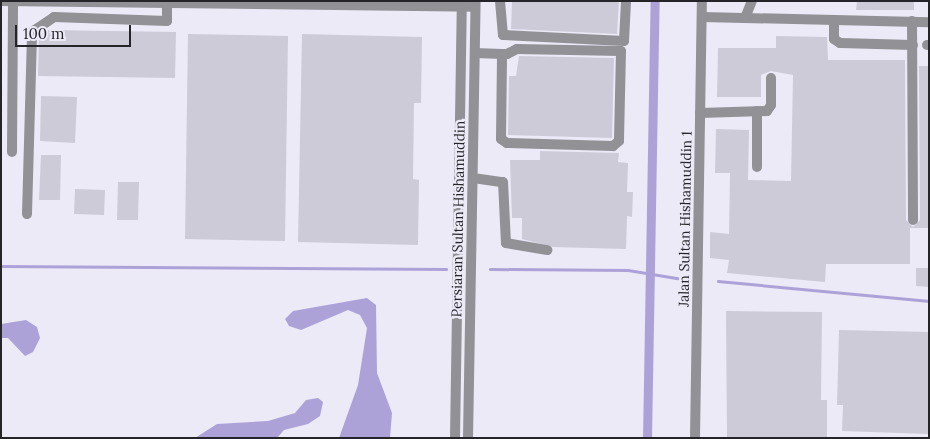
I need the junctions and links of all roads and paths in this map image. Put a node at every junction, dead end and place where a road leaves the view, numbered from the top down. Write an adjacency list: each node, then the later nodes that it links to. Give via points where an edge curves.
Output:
1 (1, 1): 7 (street)
2 (500, 1): 3 (street, via 503,35 624,41)
3 (626, 1)
4 (702, 1): 16 (street, Jalan Sultan Hishamuddin 1)
5 (744, 1): 6 (street)
6 (750, 1): 17 (street)
7 (13, 2): 8 (street); 27 (street)
8 (41, 2): 9 (street)
9 (121, 2): 10 (street)
10 (167, 3): 11 (street); 30 (street, via 166,21 54,17 32,32)
11 (212, 3): 12 (street)
12 (284, 3): 13 (street)
13 (392, 4): 14 (street)
14 (462, 4): 15 (street); 33 (street, Persiaran Sultan Hishamuddin)
15 (476, 4): 22 (street, Persiaran Sultan Hishamuddin)
16 (702, 17): 17 (street); 26 (street, Jalan Sultan Hishamuddin 1)
17 (745, 18): 18 (street)
18 (834, 20): 19 (street); 21 (street, via 834,39 840,43)
19 (912, 21): 20 (street); 21 (street)
20 (929, 22)
21 (913, 45): 31 (street)
22 (475, 53): 23 (street); 29 (street, Persiaran Sultan Hishamuddin)
23 (502, 54): 23 (street, via 516,49 621,51 619,141 613,146 507,143 500,139)
24 (771, 78): 25 (street, via 771,105 767,111)
25 (757, 111): 26 (street); 28 (street)
26 (700, 113): 37 (street, Jalan Sultan Hishamuddin 1)
27 (12, 152)
28 (757, 167)
29 (473, 178): 32 (street, via 503,182 506,243); 34 (street, Persiaran Sultan Hishamuddin)
30 (27, 214)
31 (913, 220)
32 (547, 250)
33 (456, 403): 34 (street); 35 (street, Persiaran Sultan Hishamuddin)
34 (469, 403): 36 (street, Persiaran Sultan Hishamuddin)
35 (455, 438)
36 (468, 438)
37 (695, 438)

